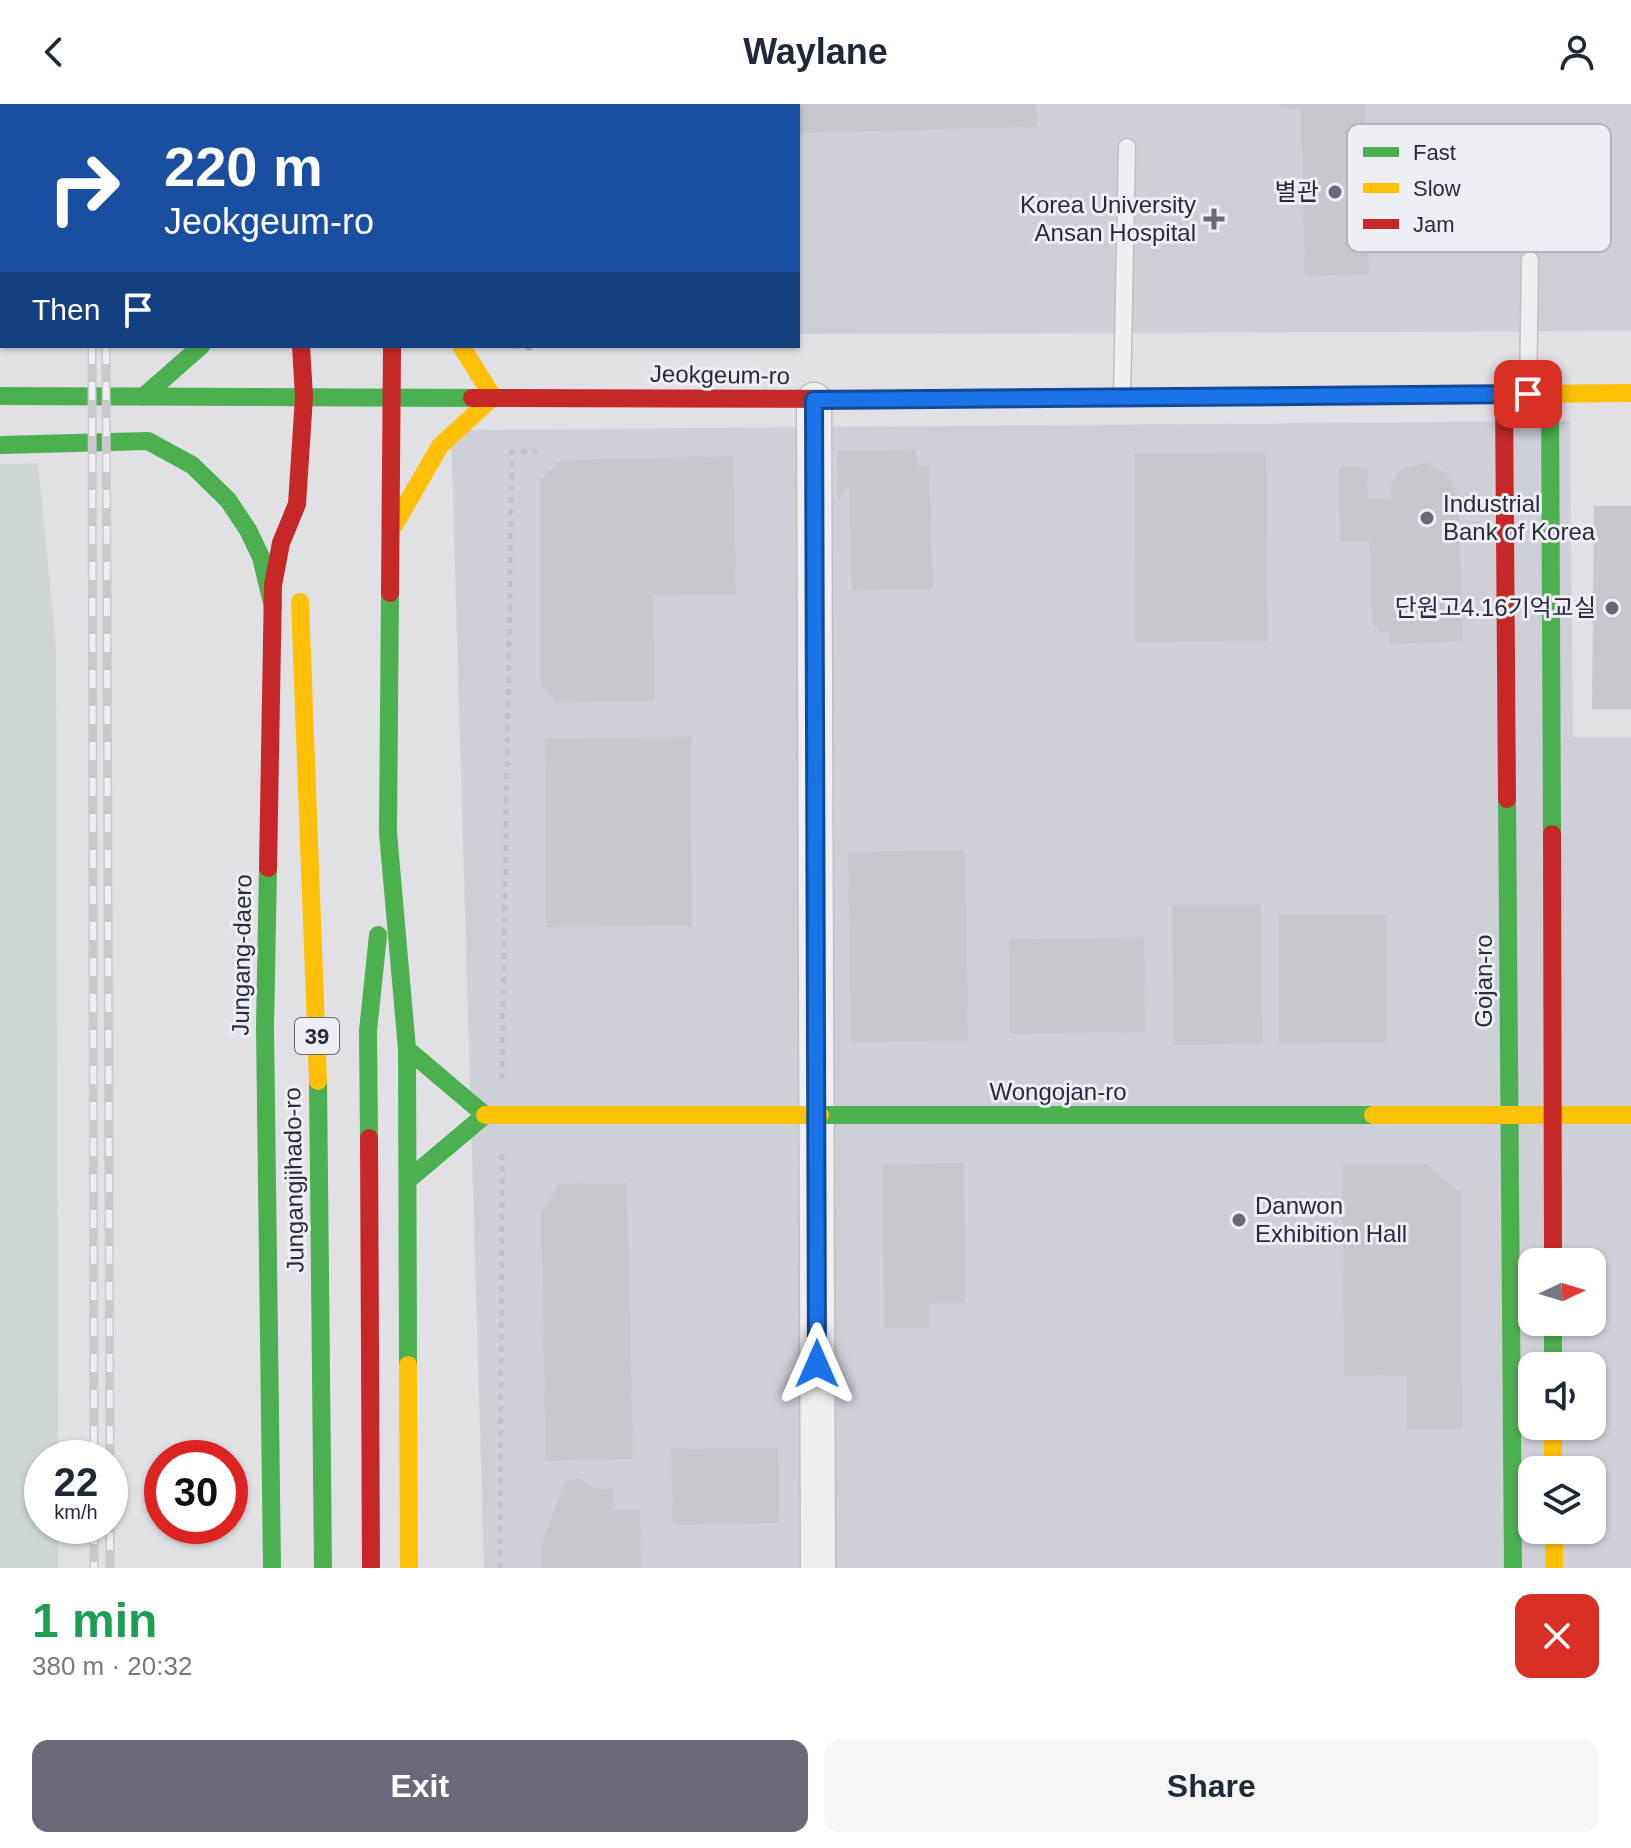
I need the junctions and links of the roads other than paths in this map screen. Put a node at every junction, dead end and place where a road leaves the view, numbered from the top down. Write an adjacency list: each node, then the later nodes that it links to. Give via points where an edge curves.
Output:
1 (1127, 147): 15 (lane)
2 (1530, 260): 9 (lane)
3 (199, 348): 12 (street)
4 (301, 348): 13 (street, Jungang-daero)
5 (392, 348): 16 (street, 39)
6 (462, 348): 14 (street)
7 (1631, 393): 10 (street, Jeokgeum-ro)
8 (1504, 394): 9 (street, Jeokgeum-ro); 15 (street, Jeokgeum-ro); 26 (street, Gojan-ro)
9 (1528, 394): 10 (street, Jeokgeum-ro)
10 (1550, 394): 27 (street)
11 (0, 396): 12 (street, Jeokgeum-ro)
12 (143, 397): 13 (street, Jeokgeum-ro)
13 (304, 397): 16 (street, Jeokgeum-ro); 19 (street, Jungang-daero)
14 (493, 397): 16 (street, Jeokgeum-ro); 17 (street, Jeokgeum-ro); 20 (street, via 440,446)
15 (1122, 398): 17 (street, Jeokgeum-ro)
16 (393, 399): 20 (street, 39)
17 (814, 400): 30 (street)
18 (0, 445): 23 (street, via 148,441 192,465 228,500 248,530 261,557)
19 (297, 504): 21 (street); 23 (street, Jungang-daero, via 281,543)
20 (391, 529): 24 (street, 39)
21 (298, 551)
22 (300, 583): 35 (street, Jungangjihado-ro / 39, via 317,1026)
23 (273, 608): 34 (street, Jungang-daero, via 265,1028)
24 (388, 833): 25 (street); 36 (street, 39, via 368,1031)
25 (407, 1049): 29 (street); 31 (street)
26 (1509, 1115): 27 (street, Wongojan-ro); 30 (street, Wongojan-ro); 39 (street, Gojan-ro)
27 (1553, 1115): 28 (street, Wongojan-ro); 32 (street)
28 (1631, 1115)
29 (493, 1116): 30 (street, Wongojan-ro); 31 (street)
30 (816, 1116): 38 (street)
31 (408, 1180): 37 (street)
32 (1553, 1248)
33 (1554, 1544): 40 (street)
34 (272, 1568)
35 (323, 1568)
36 (371, 1568)
37 (409, 1568)
38 (818, 1568)
39 (1513, 1568)
40 (1554, 1568)

